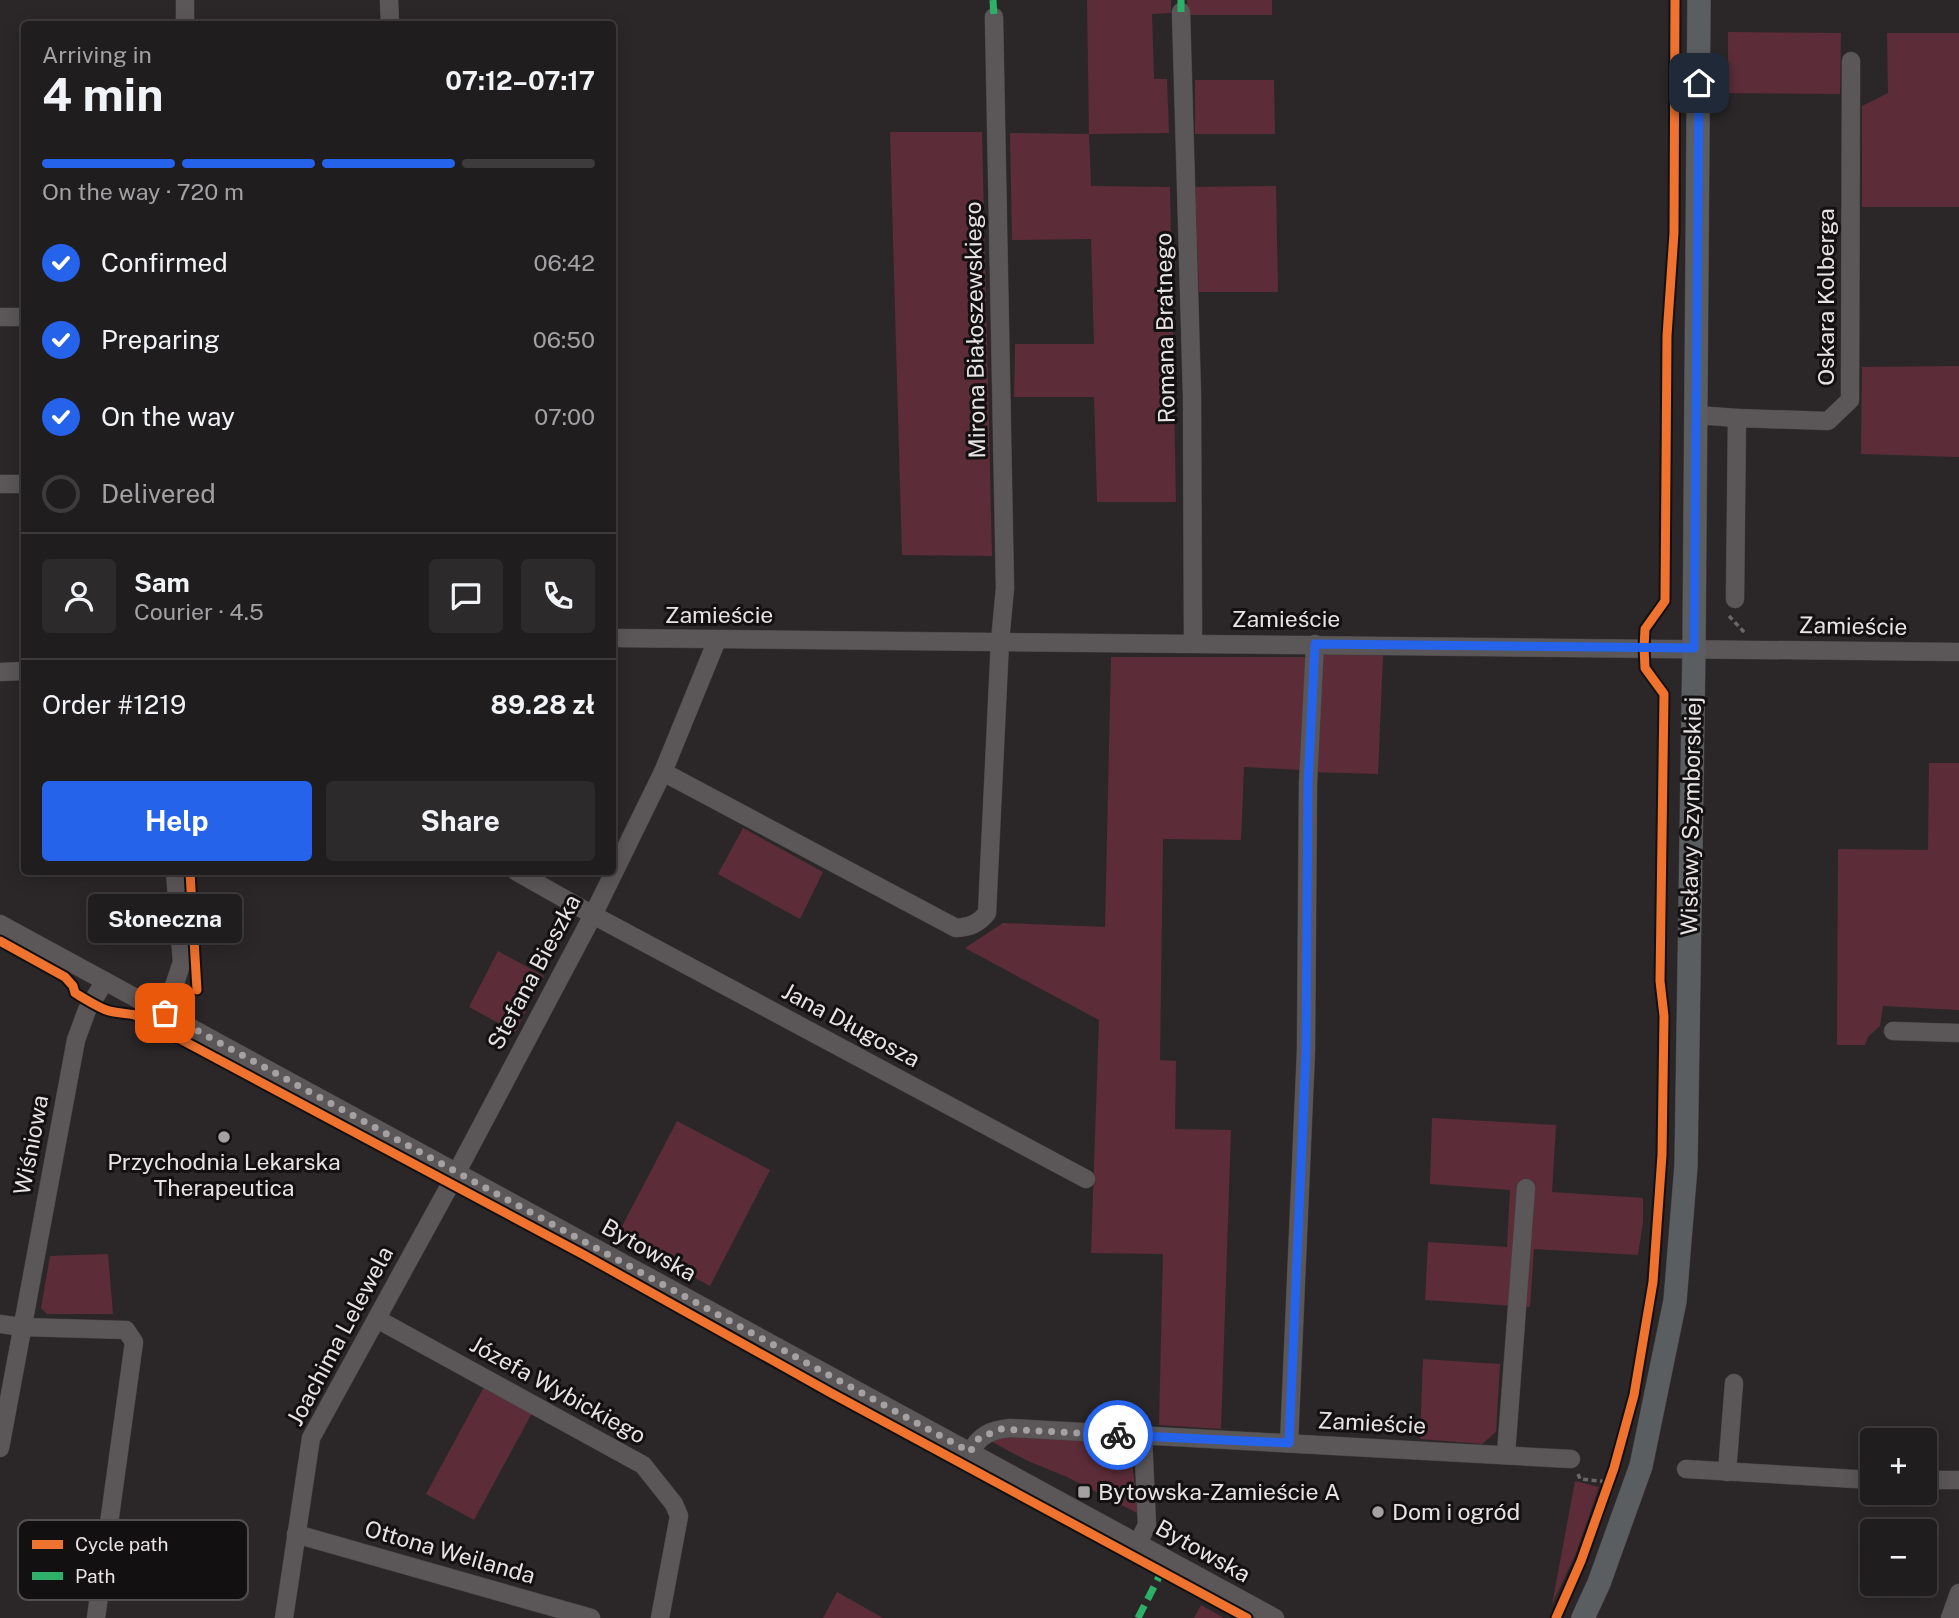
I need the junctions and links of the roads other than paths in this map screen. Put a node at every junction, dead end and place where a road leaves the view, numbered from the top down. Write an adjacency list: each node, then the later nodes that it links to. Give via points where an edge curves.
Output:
1 (185, 0): 6 (street)
2 (389, 0): 7 (street)
3 (1699, 0): 11 (main road, Wisławy Szymborskiej)
4 (1181, 12): 19 (street, Romana Bratnego, via 1192,395)
5 (994, 17): 18 (street, Mirona Białoszewskiego, via 1005,588)
6 (186, 21)
7 (390, 21)
8 (1851, 61): 12 (street, Oskara Kolberga, via 1850,400 1828,421)
9 (0, 317): 10 (street)
10 (21, 317)
11 (1697, 415): 12 (street, Oskara Kolberga); 21 (main road, Wisławy Szymborskiej)
12 (1737, 418): 15 (street)
13 (0, 484): 14 (street)
14 (21, 484)
15 (1735, 599)
16 (616, 638): 17 (street, Zamieście)
17 (717, 639): 18 (street, Zamieście); 25 (street, Stefana Bieszka)
18 (1000, 642): 19 (street, Zamieście); 25 (street, Mirona Białoszewskiego, via 989,902 987,914 968,927 945,923)
19 (1193, 643): 20 (street, Zamieście)
20 (1315, 644): 21 (street, Zamieście); 44 (street, via 1308,783 1306,1050)
21 (1694, 648): 22 (street, Zamieście); 64 (main road, Wisławy Szymborskiej, via 1686,1166 1675,1301 1640,1466)
22 (1959, 652)
23 (21, 671): 24 (street)
24 (0, 672)
25 (663, 772): 26 (street, Stefana Bieszka)
26 (616, 868)
27 (175, 875): 33 (street, via 182,962)
28 (522, 875): 30 (street, Jana Długosza)
29 (613, 875): 30 (street, Stefana Bieszka)
30 (593, 915): 36 (street, Stefana Bieszka); 37 (street, Jana Długosza)
31 (0, 924): 32 (street, Bytowska)
32 (105, 981): 33 (street, Bytowska); 41 (street, Wiśniowa, via 76,1040)
33 (165, 1013): 36 (street, Bytowska)
34 (1893, 1031): 35 (street)
35 (1959, 1033)
36 (457, 1171): 39 (street, Joachima Lelewela); 46 (street, Bytowska)
37 (1087, 1178)
38 (1526, 1188): 47 (street)
39 (377, 1319): 55 (street, Joachima Lelewela, via 311,1438); 62 (street, Józefa Wybickiego, via 643,1465 678,1516)
40 (0, 1324): 41 (street)
41 (22, 1327): 45 (street, Wiśniowa); 54 (street, via 125,1330 134,1342)
42 (1734, 1383): 50 (street)
43 (1143, 1437): 44 (street, Zamieście); 46 (street, Zamieście, via 1010,1428 979,1438); 56 (street, via 1147,1525)
44 (1289, 1443): 47 (street, Zamieście)
45 (0, 1448)
46 (970, 1452): 56 (street, Bytowska)
47 (1506, 1454): 48 (street, Zamieście)
48 (1571, 1459)
49 (1686, 1469): 50 (street)
50 (1727, 1472): 51 (street)
51 (1860, 1479)
52 (1937, 1480): 53 (street)
53 (1959, 1480)
54 (109, 1520)
55 (296, 1534): 60 (street, Joachima Lelewela); 61 (street, Ottona Weilanda)
56 (1138, 1543): 63 (street, Bytowska)
57 (1959, 1592): 65 (street)
58 (98, 1600): 59 (street)
59 (96, 1618)
60 (284, 1618)
61 (591, 1618)
62 (660, 1618)
63 (1275, 1618)
64 (1583, 1618)
65 (1950, 1618)

